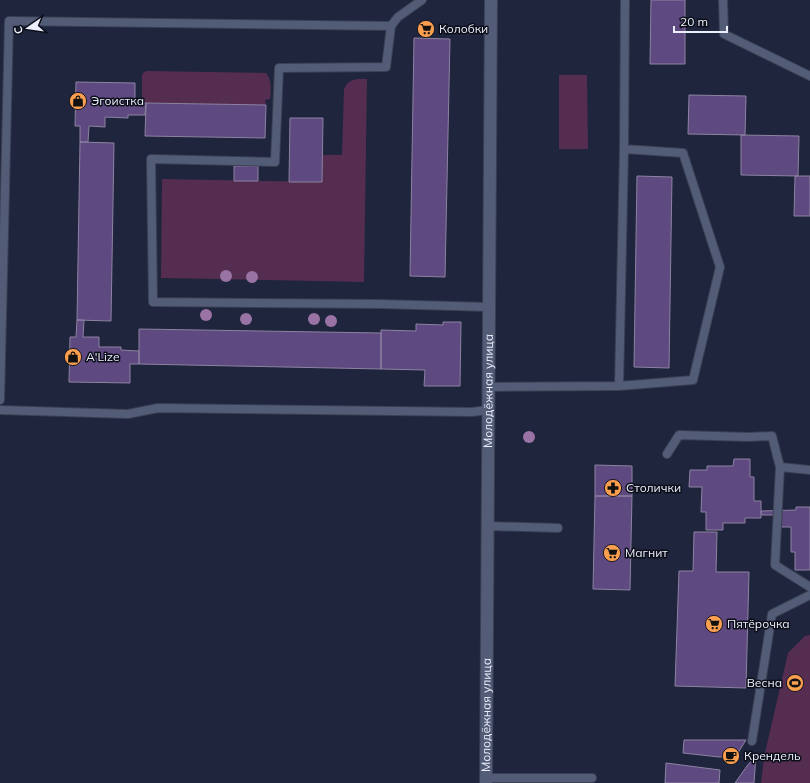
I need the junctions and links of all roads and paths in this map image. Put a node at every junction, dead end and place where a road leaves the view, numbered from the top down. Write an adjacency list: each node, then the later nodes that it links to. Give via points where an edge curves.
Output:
1 (422, 0): 5 (lane, via 398,17)
2 (491, 0): 8 (street, Молодёжная улица)
3 (625, 0): 7 (lane)
4 (724, 0): 6 (lane, via 724,34)
5 (391, 26): 8 (lane, via 386,67 279,68 274,162 151,159 153,302); 11 (lane, via 9,21)
6 (810, 76)
7 (624, 149): 9 (lane); 9 (lane, via 683,153 720,267 693,380)
8 (489, 307): 10 (street, Молодёжная улица)
9 (619, 386): 10 (lane)
10 (488, 387): 13 (street, Молодёжная улица)
11 (0, 400)
12 (0, 410): 13 (lane, via 128,414 158,408 472,412)
13 (488, 410): 17 (street, Молодёжная улица)
14 (667, 454): 15 (lane, via 679,434 772,436)
15 (780, 467): 16 (lane); 19 (lane, via 775,565)
16 (810, 470)
17 (488, 526): 18 (lane); 23 (street, Молодёжная улица)
18 (558, 528)
19 (810, 587)
20 (810, 595): 21 (lane, via 772,614)
21 (752, 741)
22 (592, 778): 23 (lane)
23 (486, 781)

